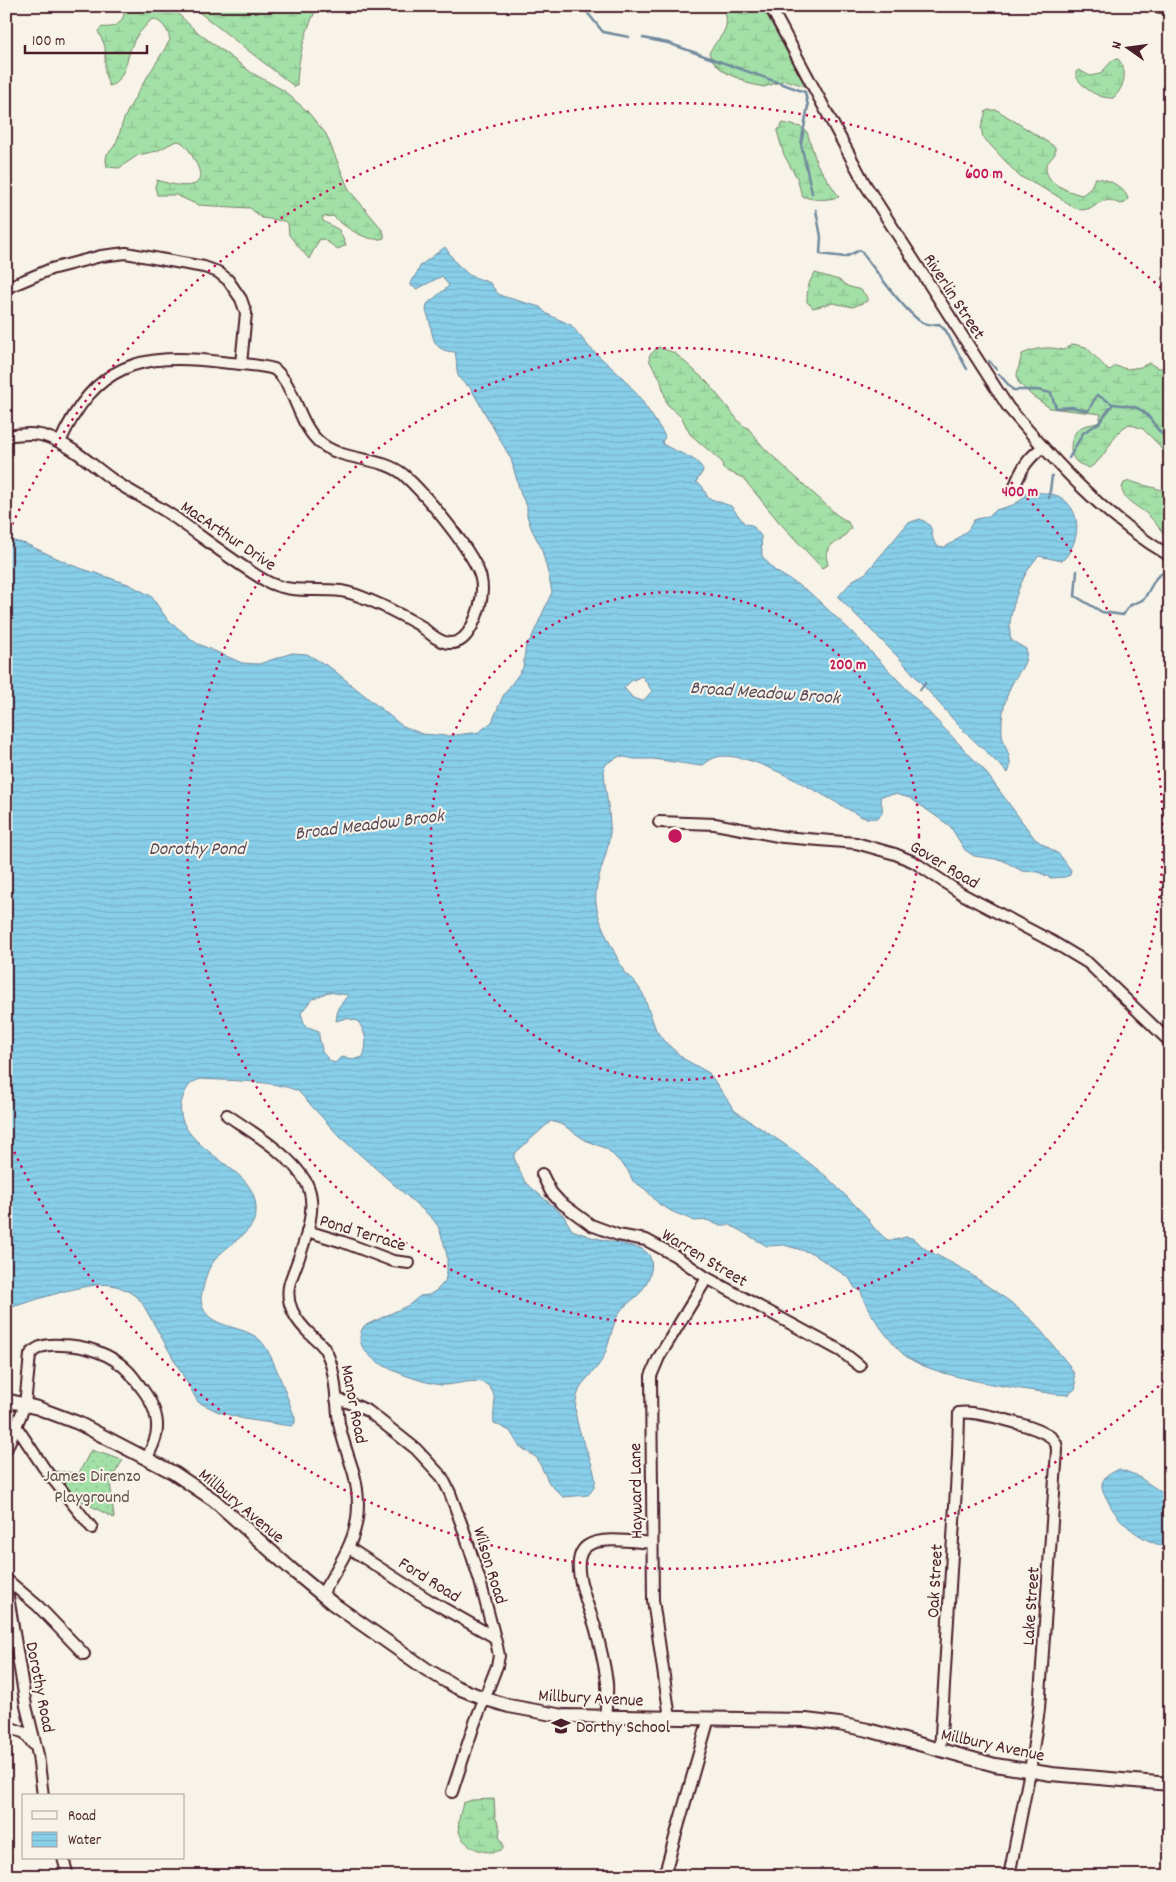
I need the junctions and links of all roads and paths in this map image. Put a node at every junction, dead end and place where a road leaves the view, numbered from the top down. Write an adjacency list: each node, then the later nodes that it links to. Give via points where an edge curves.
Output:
1 (770, 6): 8 (street, Riverlin Street, via 865,184 1008,407)
2 (1156, 6): 3 (street)
3 (1170, 9)
4 (6, 288): 5 (street, via 65,265 126,253 204,267 228,280 246,312)
5 (241, 364): 7 (street, via 163,359 128,367 108,377 87,395); 7 (street, MacArthur Drive, via 278,372 317,440 340,453 387,466 403,474 456,535 472,559 482,584 476,616 463,640 445,643 396,613 350,592 296,590 268,582)
6 (6, 436): 7 (street, MacArthur Drive, via 37,434)
7 (60, 442)
8 (1043, 447): 9 (street, via 1030,456); 10 (street, Riverlin Street, via 1099,503)
9 (1015, 486)
10 (1170, 556)
11 (659, 822): 12 (street, Gover Road, via 715,824 783,837 856,843 914,862 962,894 1088,964)
12 (1170, 1042)
13 (227, 1115): 15 (street, Manor Road, via 278,1152 302,1175 309,1189 311,1204)
14 (542, 1174): 17 (street, Warren Street, via 560,1202 591,1225 618,1235 646,1240)
15 (307, 1231): 16 (street, Pond Terrace, via 393,1261); 20 (street, Manor Road, via 287,1290 288,1297 295,1317 324,1347)
16 (409, 1263)
17 (707, 1278): 18 (street, Warren Street, via 840,1351); 27 (street, Hayward Lane, via 651,1376)
18 (860, 1366)
19 (6, 1400): 21 (main road, Millbury Avenue)
20 (336, 1400): 28 (street, Manor Road, via 340,1430 358,1492 357,1522); 32 (street, Wilson Road, via 368,1411 416,1449 442,1477 464,1531)
21 (25, 1405): 23 (street); 25 (main road, Millbury Avenue, via 78,1423); 25 (street, via 30,1355 38,1348 80,1346 100,1353 128,1371 148,1396 158,1430)
22 (959, 1412): 40 (street, Oak Street); 41 (street, Lake Street, via 1023,1425 1047,1435 1056,1443 1040,1699)
23 (16, 1426): 24 (street); 26 (street, via 44,1468)
24 (6, 1450)
25 (147, 1458): 31 (main road, Millbury Avenue, via 202,1492)
26 (92, 1528)
27 (652, 1543): 35 (street, via 610,1541 590,1544 580,1556 581,1582 596,1629 607,1684); 36 (street, Hayward Lane, via 653,1600)
28 (349, 1548): 31 (street, Manor Road); 32 (street, Ford Road, via 422,1596)
29 (6, 1579): 33 (street, via 38,1606)
30 (6, 1584): 39 (street, Dorothy Road, via 26,1706)
31 (322, 1594): 34 (main road, Millbury Avenue, via 426,1669)
32 (494, 1637): 34 (street, Wilson Road, via 499,1656)
33 (84, 1654)
34 (485, 1699): 35 (main road, Millbury Avenue, via 536,1712); 43 (street, Wilson Road)
35 (605, 1717): 36 (main road, Millbury Avenue)
36 (670, 1718): 37 (main road, Millbury Avenue)
37 (709, 1718): 40 (main road, Millbury Avenue, via 839,1724); 47 (street)
38 (6, 1726): 39 (street, via 25,1733)
39 (37, 1749): 44 (street, Dorothy Road)
40 (940, 1751): 41 (main road, Millbury Avenue)
41 (1030, 1771): 42 (main road, Millbury Avenue); 48 (street, Lake Street)
42 (1170, 1784)
43 (452, 1792)
44 (44, 1794)
45 (64, 1860): 46 (street)
46 (68, 1876)
47 (664, 1876)
48 (1009, 1876)

